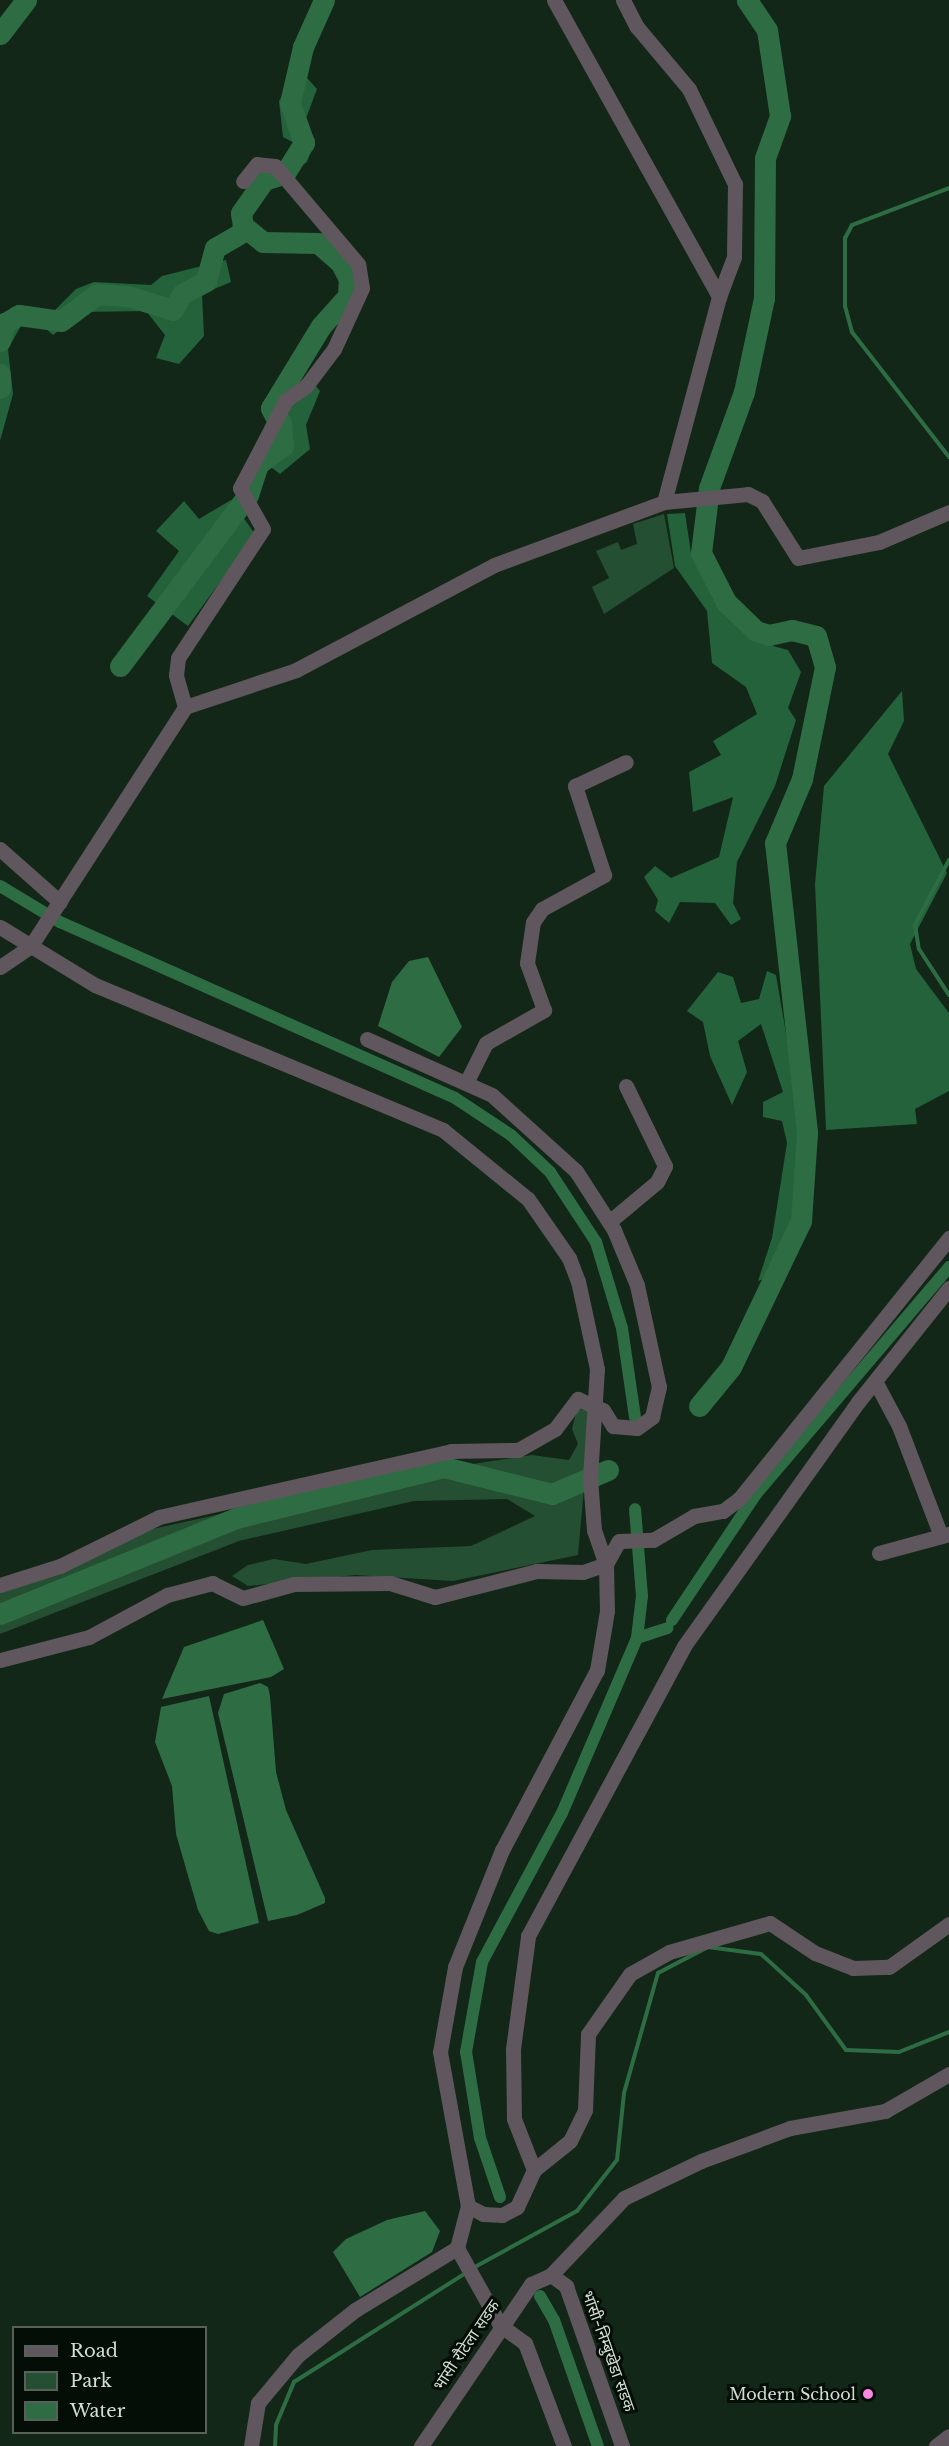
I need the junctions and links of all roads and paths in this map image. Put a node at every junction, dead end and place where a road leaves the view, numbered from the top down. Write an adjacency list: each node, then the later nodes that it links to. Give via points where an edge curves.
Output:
1 (554, 0): 4 (street)
2 (623, 0): 4 (street, via 637,27 689,89 735,184 734,257)
3 (243, 181): 7 (street, via 257,164 276,168 358,264 362,288 334,349 306,386 286,400 257,451 244,500 260,522 261,538 191,632 178,658 176,675)
4 (719, 297): 5 (street)
5 (664, 502): 6 (street, via 748,494 762,501 798,558 879,542); 7 (street, via 494,565 296,670)
6 (949, 512)
7 (185, 707): 10 (street, via 63,889)
8 (626, 762): 15 (street, via 575,786 604,875 542,909 533,922 527,963 544,1010 486,1043)
9 (0, 849): 10 (street)
10 (56, 908): 12 (street)
11 (0, 927): 12 (street)
12 (34, 942): 13 (street); 21 (street, via 95,985 443,1130 498,1170 528,1199 569,1258 597,1369)
13 (0, 967)
14 (367, 1039): 15 (street)
15 (467, 1081): 17 (street, via 537,1131 576,1171)
16 (626, 1086): 17 (street, via 665,1166 657,1182)
17 (609, 1222): 21 (street, via 647,1318 659,1387 652,1417 637,1428 613,1426)
18 (949, 1238): 24 (street, via 740,1498 723,1511 694,1516 647,1542 619,1541)
19 (949, 1288): 20 (street)
20 (875, 1381): 22 (street, via 899,1426); 29 (street, via 684,1646 528,1936 513,2049 514,2119)
21 (598, 1407): 24 (street, via 590,1478 594,1530); 25 (street, via 578,1399 555,1429 518,1450 451,1451 159,1517 60,1566)
22 (945, 1535): 23 (street)
23 (879, 1553)
24 (606, 1564): 26 (street, via 583,1572 537,1571 435,1597 390,1583 304,1584 243,1598 212,1583 167,1595 89,1637); 30 (street, via 608,1611 597,1670 502,1850 455,1967 440,2052)
25 (0, 1585)
26 (0, 1660)
27 (949, 1924): 29 (street, via 889,1967 854,1968 815,1953 770,1923 669,1952 630,1974 588,2034 585,2110 570,2142)
28 (949, 2074): 32 (street, भांसी रौटेला सडक, via 885,2112 790,2128 701,2161 624,2198)
29 (534, 2170): 30 (street, via 517,2207 502,2215)
30 (468, 2206): 31 (street)
31 (457, 2248): 33 (street); 35 (street, via 355,2310 298,2355 258,2403)
32 (551, 2275): 33 (street, भांसी रौटेला सडक, via 531,2284); 38 (street, भांसी-निम्बुखेडा सडक, via 567,2286)
33 (500, 2325): 36 (street, भांसी रौटेला सडक); 37 (street, via 525,2343)
34 (949, 2436): 39 (street)
35 (251, 2446)
36 (421, 2446)
37 (564, 2446)
38 (622, 2446)
39 (936, 2446)

